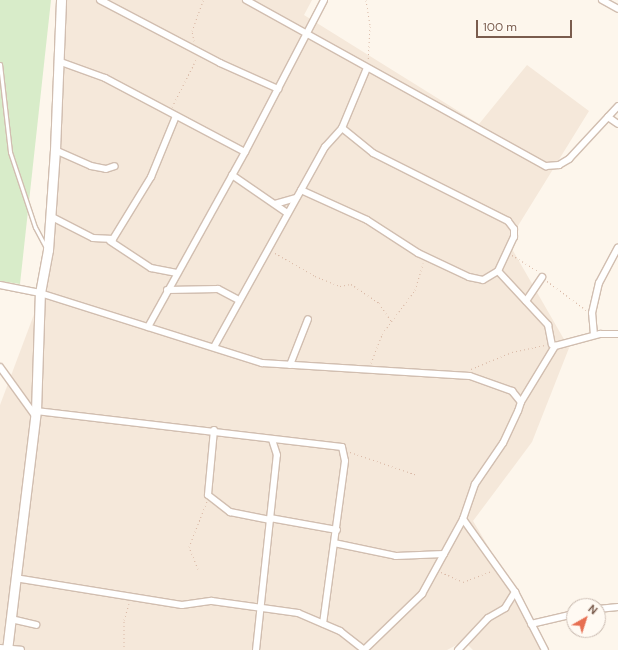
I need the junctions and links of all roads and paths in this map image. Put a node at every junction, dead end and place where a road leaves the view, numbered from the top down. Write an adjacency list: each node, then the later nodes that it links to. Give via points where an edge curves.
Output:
1 (61, 0): 11 (street)
2 (100, 0): 10 (street)
3 (203, 0): 10 (path, via 192,34)
4 (246, 0): 9 (street)
5 (324, 0): 9 (street)
6 (366, 0): 13 (path, via 370,26)
7 (602, 0): 8 (street)
8 (618, 8)
9 (307, 33): 13 (street); 14 (street)
10 (199, 52): 14 (street); 16 (path)
11 (58, 61): 16 (street, via 87,70); 21 (street)
12 (0, 64): 34 (lane, via 10,152 35,227)
13 (367, 68): 18 (street, via 546,166 559,165 569,159); 20 (street)
14 (278, 89): 22 (street)
15 (618, 106): 18 (street)
16 (169, 112): 17 (street)
17 (176, 116): 22 (street); 30 (street, via 151,178)
18 (608, 117): 19 (street)
19 (618, 124)
20 (342, 128): 25 (street, via 325,148); 31 (street, via 373,153 508,221 514,229)
21 (55, 150): 23 (street, via 91,166 106,169); 29 (street)
22 (245, 152): 24 (street)
23 (115, 166)
24 (232, 175): 27 (street); 37 (street)
25 (301, 190): 26 (street); 35 (street, via 367,220)
26 (296, 198): 27 (street); 28 (street)
27 (275, 204): 28 (street)
28 (287, 213): 33 (street)
29 (50, 216): 30 (street, via 93,238); 34 (street)
30 (110, 241): 37 (street, via 151,268)
31 (508, 248): 36 (street); 38 (path)
32 (618, 248): 44 (street, via 599,283)
33 (269, 249): 42 (street); 46 (path, via 315,276 340,286 351,284 379,304)
34 (48, 250): 41 (street)
35 (426, 257): 36 (street, via 476,280); 46 (path, via 415,290)
36 (498, 271): 43 (street)
37 (176, 273): 40 (street)
38 (542, 277): 43 (street); 44 (path)
39 (0, 285): 41 (street)
40 (167, 290): 42 (street, via 218,289); 47 (street)
41 (40, 293): 47 (street); 57 (street)
42 (239, 300): 51 (street)
43 (526, 302): 50 (street, via 548,324)
44 (592, 313): 49 (street)
45 (308, 319): 52 (street)
46 (391, 322): 54 (path)
47 (148, 326): 51 (street)
48 (618, 334): 49 (street)
49 (594, 335): 56 (street, via 555,346)
50 (552, 345): 55 (path, via 512,352)
51 (214, 347): 52 (street, via 262,363)
52 (290, 365): 54 (street)
53 (0, 366): 57 (street)
54 (368, 371): 55 (street)
55 (461, 376): 56 (street, via 497,384 512,391)
56 (521, 402): 64 (street, via 503,443 475,484)
57 (36, 414): 58 (street); 71 (street)
58 (214, 430): 59 (street); 62 (street)
59 (272, 440): 60 (street); 63 (street, via 277,455)
60 (344, 449): 61 (path); 65 (street, via 345,461)
61 (417, 475)
62 (208, 495): 63 (street, via 230,512); 69 (path, via 189,547)
63 (270, 519): 65 (street); 75 (street)
64 (463, 520): 67 (street); 68 (street)
65 (337, 530): 66 (street)
66 (334, 543): 67 (street, via 396,556); 79 (street)
67 (444, 554): 70 (street)
68 (497, 568): 70 (path, via 463,582); 72 (street)
69 (198, 569)
70 (436, 570): 86 (street, via 422,594)
71 (15, 578): 73 (street); 78 (street)
72 (515, 592): 80 (street); 87 (street, via 505,608 488,618)
73 (133, 596): 75 (street, via 182,605 212,601); 84 (path, via 124,620)
74 (618, 607): 76 (street)
75 (260, 608): 79 (street, via 298,613); 85 (street)
76 (606, 608)
77 (566, 616): 80 (street)
78 (11, 619): 81 (street); 82 (street)
79 (323, 624): 86 (street, via 340,631)
80 (531, 624): 88 (street)
81 (36, 625)
82 (4, 649): 83 (street)
83 (21, 650)
84 (124, 650)
85 (256, 650)
86 (364, 650)
87 (458, 650)
88 (545, 650)

